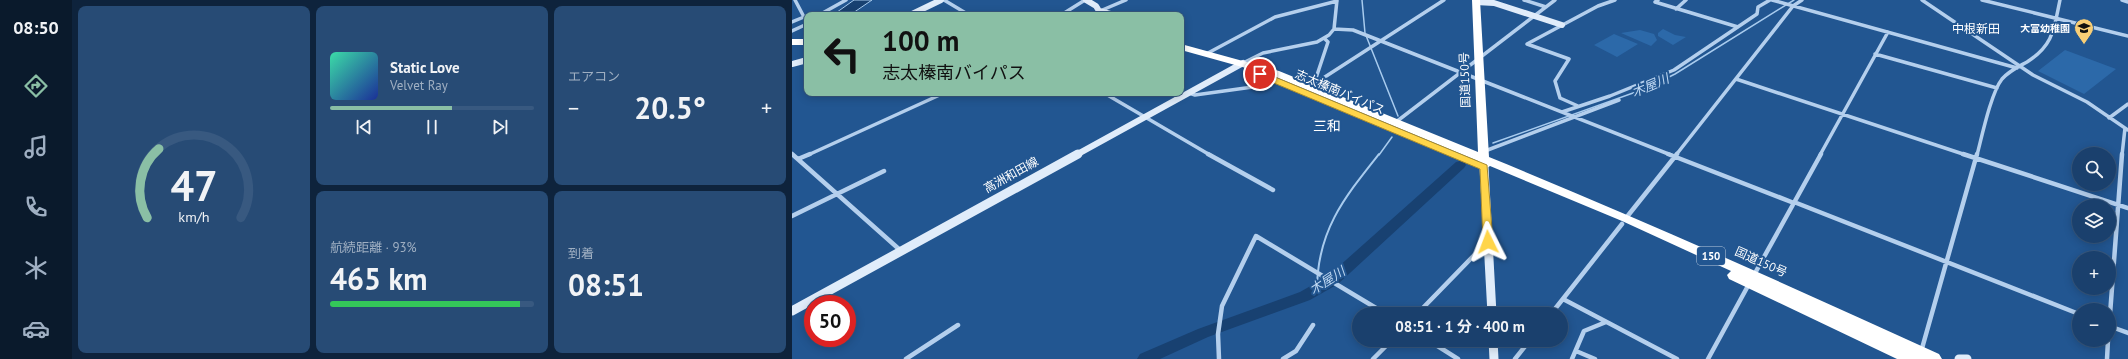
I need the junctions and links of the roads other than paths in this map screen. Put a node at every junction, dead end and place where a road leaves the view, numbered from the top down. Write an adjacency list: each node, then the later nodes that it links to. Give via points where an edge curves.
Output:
1 (795, 0): 32 (street, via 804,17)
2 (846, 0): 24 (street)
3 (943, 0): 25 (main road); 26 (street)
4 (1086, 0): 27 (street); 28 (main road, via 1096,6)
5 (1126, 0): 29 (street)
6 (1444, 0): 43 (street)
7 (1524, 0): 22 (street)
8 (1555, 0): 22 (street)
9 (1615, 0): 34 (street, via 1598,6)
10 (1658, 0): 23 (street, via 1655,2)
11 (1686, 0): 23 (street)
12 (1771, 0): 21 (street); 35 (street, via 1758,8 1757,14)
13 (1802, 0): 21 (street)
14 (1922, 0): 54 (street)
15 (1982, 0): 31 (street)
16 (2060, 0): 31 (street)
17 (2122, 0): 20 (street)
18 (1337, 1): 36 (street); 48 (street, via 1275,17)
19 (1476, 1): 30 (main road, via 1494,3); 50 (highway, 国道150号)
20 (2128, 2)
21 (1793, 6): 38 (street); 57 (street)
22 (1546, 7): 30 (street)
23 (1676, 8): 35 (street)
24 (824, 12)
25 (917, 12)
26 (965, 12)
27 (1065, 12)
28 (1098, 12)
29 (1100, 12)
30 (1535, 16): 34 (main road); 50 (street)
31 (2056, 18): 39 (street); 54 (street, via 2048,44)
32 (792, 22)
33 (804, 25): 37 (street)
34 (1562, 26): 69 (street, via 1527,44 1569,59 1555,81 1560,98)
35 (1738, 27): 69 (street, via 1674,70)
36 (1334, 29): 42 (street); 43 (street, via 1353,30)
37 (792, 31)
38 (1888, 32): 49 (street); 55 (street)
39 (2128, 36)
40 (792, 38): 41 (highway)
41 (804, 38)
42 (1324, 38): 53 (street, via 1263,53); 60 (street, via 1328,42)
43 (1380, 41): 56 (street); 60 (street)
44 (792, 42): 45 (highway)
45 (804, 42)
46 (1184, 48): 48 (highway, 志太榛南バイパス / 150)
47 (1184, 53): 53 (highway, 志太榛南バイパス / 150)
48 (1208, 53): 53 (highway, 志太榛南バイパス / 150)
49 (1875, 54): 61 (street); 71 (street)
50 (1479, 58): 56 (street); 58 (highway, 国道150号)
51 (804, 61): 52 (main road)
52 (792, 64)
53 (1240, 64): 60 (highway, 志太榛南バイパス / 150); 62 (main road, 高洲和田線); 81 (highway, 志太榛南バイパス / 150)
54 (2021, 66): 55 (street); 74 (street, via 2033,75 2087,102)
55 (2017, 68): 61 (street, via 2003,76)
56 (1461, 73): 58 (street); 75 (street)
57 (1736, 79): 71 (street); 78 (street)
58 (1480, 80): 70 (street); 81 (highway, 国道150号)
59 (1260, 86): 62 (street, via 1195,95)
60 (1312, 86): 75 (highway, 志太榛南バイパス / 150)
61 (1997, 88): 79 (street)
62 (1187, 93): 63 (main road, 高洲和田線)
63 (1184, 95)
64 (937, 96): 80 (street)
65 (1109, 96): 72 (street)
66 (1181, 96): 72 (main road, 高洲和田線)
67 (1619, 100): 73 (street)
68 (2128, 104): 74 (street)
69 (1578, 106): 70 (street)
70 (1562, 112): 73 (street)
71 (1844, 114): 79 (street); 85 (street)
72 (1144, 116): 83 (street, via 1262,186); 91 (main road, 高洲和田線)
73 (1576, 118): 78 (street); 81 (street)
74 (2109, 118): 76 (street)
75 (1396, 123): 81 (highway, 志太榛南バイパス / 150)
76 (2126, 129): 86 (street)
77 (792, 154): 80 (street)
78 (1675, 157): 85 (street); 89 (street)
79 (1976, 157): 86 (street); 92 (street)
80 (798, 159): 84 (street)
81 (1484, 159): 89 (highway, 国道150号 / 150); 90 (main road)
82 (884, 172): 84 (street)
83 (1273, 190)
84 (837, 194): 88 (street); 91 (street)
85 (1794, 203): 92 (street); 93 (street)
86 (2117, 204): 87 (street); 95 (street)
87 (2128, 208)
88 (792, 216)
89 (1624, 221): 93 (highway, 国道150号 / 150); 94 (street)
90 (1488, 242): 97 (street); 98 (main road)
91 (900, 250): 100 (main road, 高洲和田線)
92 (1947, 262): 101 (street); 113 (street)
93 (1752, 279): 113 (highway, 国道150号 / 150); 124 (street)
94 (1563, 299): 99 (street); 102 (street)
95 (2111, 303)
96 (1374, 307): 115 (street, via 1256,236 1222,306 1218,334)
97 (1424, 307)
98 (1492, 307)
99 (1557, 307)
100 (792, 311)
101 (2072, 311)
102 (1606, 322): 112 (street, via 1584,331); 123 (street)
103 (958, 325): 114 (street)
104 (1313, 325): 116 (street, via 1304,334 1297,352)
105 (2116, 329): 106 (street)
106 (2128, 333)
107 (1385, 347): 117 (street)
108 (1439, 347): 118 (street)
109 (1493, 347): 119 (main road)
110 (1524, 347): 120 (street)
111 (2108, 347): 128 (street)
112 (1576, 351): 121 (street); 122 (street)
113 (1918, 357): 125 (highway, 国道150号 / 150)
114 (906, 359)
115 (1219, 359)
116 (1287, 359)
117 (1373, 359)
118 (1458, 359)
119 (1494, 359)
120 (1515, 359)
121 (1572, 359)
122 (1595, 359)
123 (1677, 359)
124 (1708, 359)
125 (1934, 359)
126 (1959, 359): 127 (main road)
127 (1967, 359)
128 (2107, 359)

